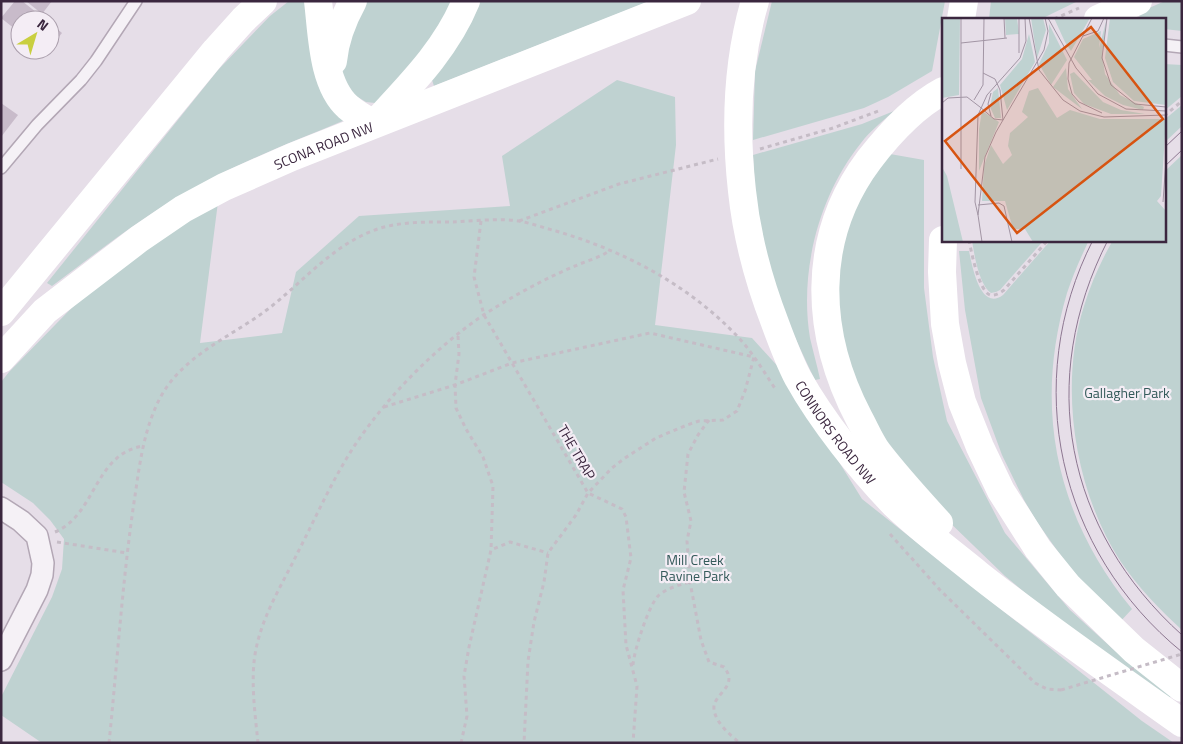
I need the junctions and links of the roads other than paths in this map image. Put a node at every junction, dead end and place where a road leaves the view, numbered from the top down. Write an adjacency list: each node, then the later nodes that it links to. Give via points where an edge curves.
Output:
1 (136, 1): 17 (lane, via 81,80)
2 (263, 1): 19 (main road, via 216,50)
3 (318, 1): 14 (main road)
4 (353, 1): 14 (main road, via 334,48)
5 (466, 1): 16 (main road, via 454,27 429,64)
6 (687, 1): 16 (main road, SCONA ROAD NW)
7 (755, 1): 22 (main road, CONNORS ROAD NW, via 738,97 740,171 753,259 787,354 818,409 896,505)
8 (964, 1): 11 (main road)
9 (1138, 1): 10 (main road)
10 (1102, 14)
11 (961, 18)
12 (1166, 45): 13 (lane)
13 (1182, 47)
14 (332, 85): 16 (main road, via 347,106)
15 (942, 92): 22 (main road, via 930,98 882,143 845,196 826,264 828,328 839,371 853,406 877,450 926,509)
16 (374, 124): 20 (main road, SCONA ROAD NW, via 224,187 183,209 46,311)
17 (1, 168)
18 (943, 241): 24 (main road, via 945,324 952,364 962,402 1001,491 1038,550 1068,586 1134,650)
19 (1, 312)
20 (1, 360)
21 (1, 508): 23 (street, via 46,539 42,576)
22 (1040, 622): 25 (main road, CONNORS ROAD NW)
23 (1, 660)
24 (1182, 688)
25 (1182, 723)

